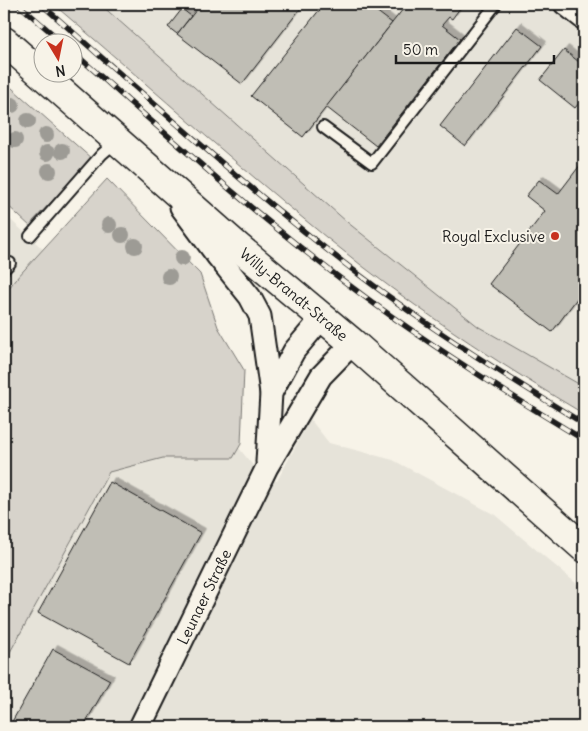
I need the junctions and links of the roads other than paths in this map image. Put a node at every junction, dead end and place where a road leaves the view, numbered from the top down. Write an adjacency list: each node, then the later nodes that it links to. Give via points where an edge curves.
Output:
1 (496, 4): 5 (lane, via 372,163)
2 (565, 4): 3 (street)
3 (584, 19)
4 (4, 41): 6 (main road, Willy-Brandt-Straße)
5 (323, 127)
6 (118, 140): 7 (main road, Willy-Brandt-Straße); 8 (lane)
7 (162, 181): 9 (main road, Willy-Brandt-Straße); 11 (street, Leunaer Straße, via 250,297 260,316)
8 (30, 236)
9 (321, 318): 10 (main road, Willy-Brandt-Straße); 11 (street, Leunaer Straße, via 294,351)
10 (353, 344): 12 (street, Leunaer Straße, via 322,376); 13 (main road, Willy-Brandt-Straße)
11 (271, 393): 12 (street, Leunaer Straße)
12 (267, 467): 14 (street, Leunaer Straße)
13 (584, 548)
14 (140, 727)

